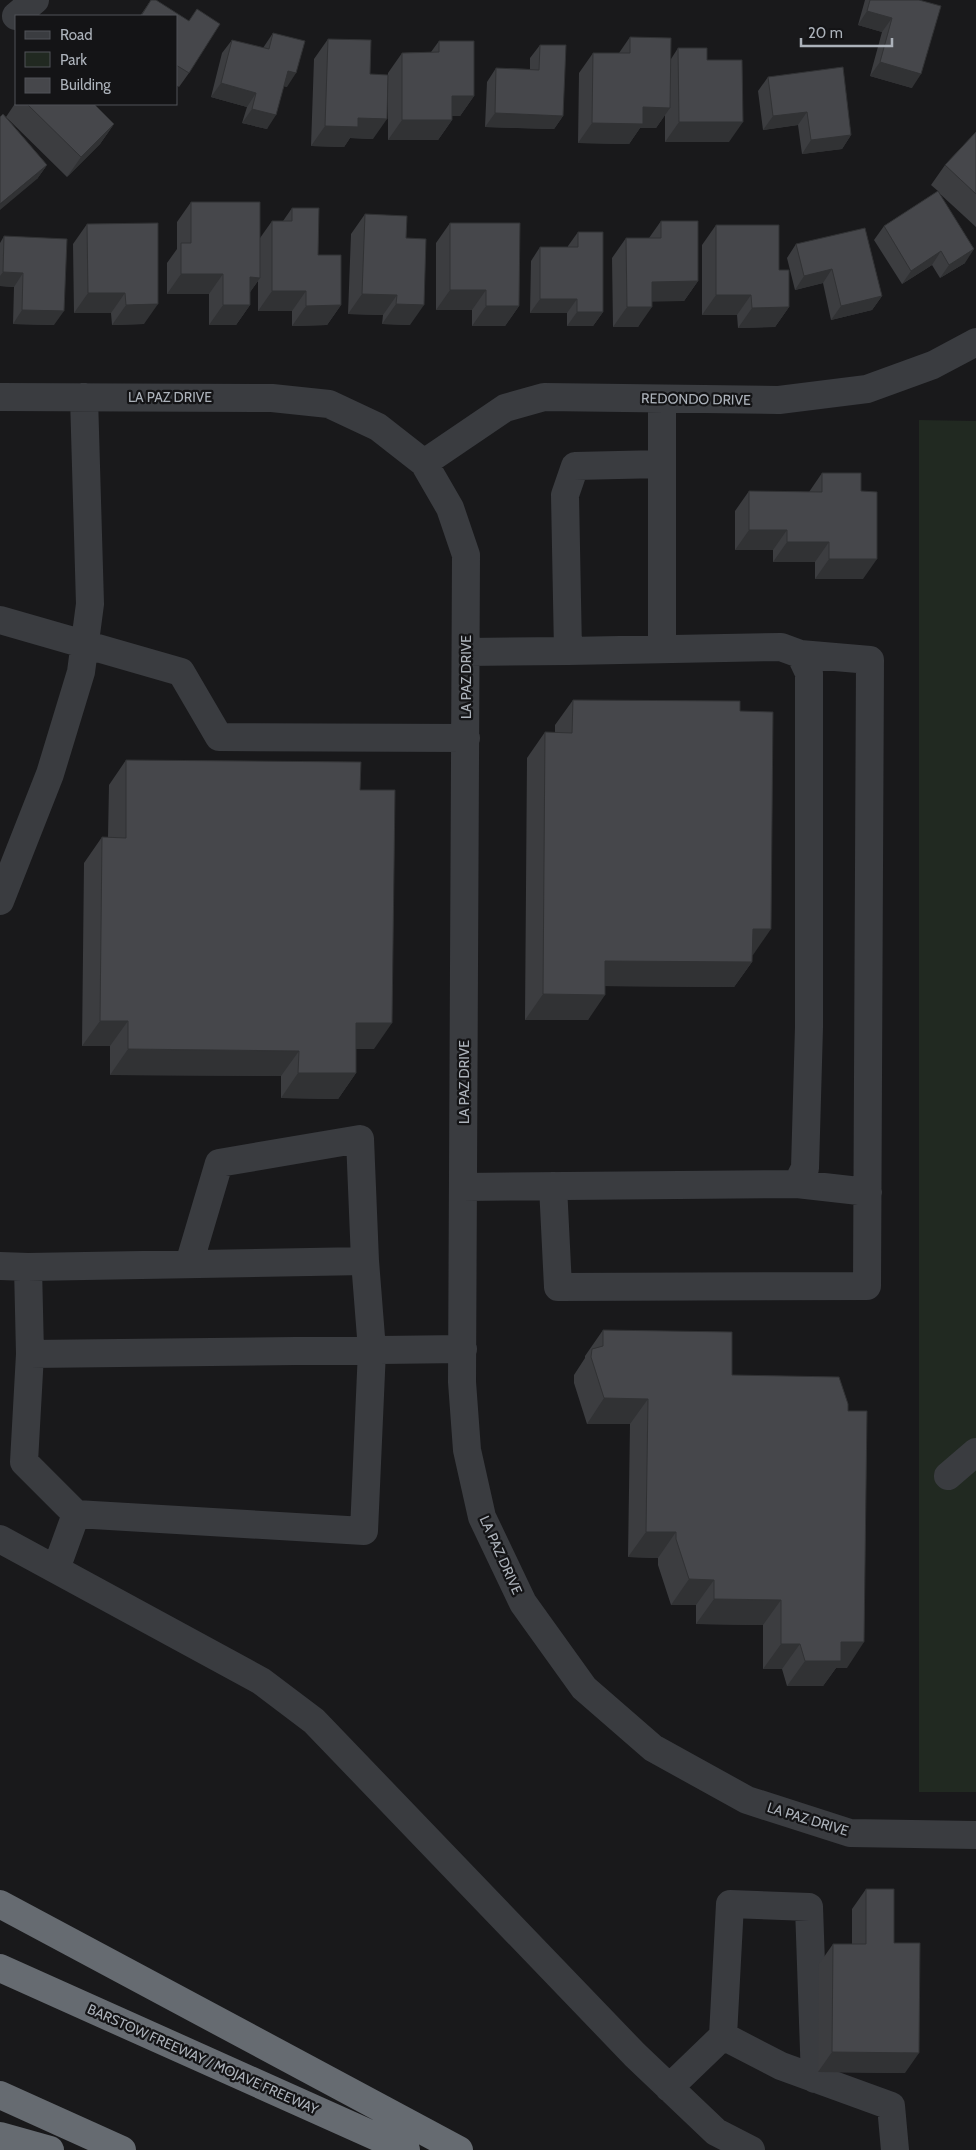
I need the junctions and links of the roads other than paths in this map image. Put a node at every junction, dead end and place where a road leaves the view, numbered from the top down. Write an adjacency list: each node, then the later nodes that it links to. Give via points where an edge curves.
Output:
1 (36, 0): 2 (street)
2 (17, 15)
3 (15, 17): 4 (street)
4 (0, 30)
5 (976, 342): 8 (street, REDONDO DRIVE, via 934,365 867,389 779,400)
6 (0, 397): 7 (street, LA PAZ DRIVE)
7 (84, 397): 9 (street, LA PAZ DRIVE, via 272,398 329,404 378,427); 12 (street, via 90,604)
8 (662, 399): 9 (street, REDONDO DRIVE, via 544,397 505,408); 10 (street)
9 (424, 463): 15 (street, LA PAZ DRIVE, via 450,508 466,555)
10 (662, 464): 13 (street); 14 (street, via 574,466 565,495)
11 (0, 620): 12 (street)
12 (84, 646): 17 (street, via 181,672 219,737); 18 (street, via 81,672 50,774)
13 (662, 649): 14 (street); 16 (street, via 780,647)
14 (568, 651): 15 (street)
15 (466, 652): 17 (street, LA PAZ DRIVE)
16 (800, 654): 19 (street, via 809,672 809,1027 805,1168); 22 (street, via 870,660)
17 (466, 738): 21 (street, LA PAZ DRIVE)
18 (0, 901)
19 (797, 1184): 20 (street); 22 (street)
20 (553, 1186): 21 (street); 22 (street, via 558,1288 867,1286)
21 (463, 1187): 27 (street, LA PAZ DRIVE)
22 (868, 1192)
23 (365, 1261): 24 (street); 24 (street, via 360,1139 219,1163); 28 (street)
24 (189, 1264): 26 (street)
25 (0, 1266): 26 (street)
26 (28, 1267): 29 (street)
27 (463, 1349): 28 (street); 35 (street, LA PAZ DRIVE, via 467,1450 482,1517 523,1604 584,1688 653,1748 747,1800 850,1833)
28 (372, 1350): 29 (street); 32 (street, via 364,1531)
29 (30, 1354): 32 (street, via 24,1462)
30 (976, 1452): 31 (street)
31 (948, 1476)
32 (76, 1514): 34 (street)
33 (0, 1538): 34 (street)
34 (56, 1568): 40 (street, via 261,1681 314,1721)
35 (976, 1835)
36 (0, 1904): 46 (highway)
37 (0, 1968): 45 (highway, BARSTOW FREEWAY / MOJAVE FREEWAY)
38 (723, 2036): 39 (street, via 780,2066); 39 (street, via 730,1904 808,1907); 40 (street)
39 (815, 2079): 48 (street, via 892,2106)
40 (670, 2088): 47 (street, via 716,2132)
41 (0, 2095): 44 (highway)
42 (0, 2136): 43 (highway)
43 (50, 2150)
44 (122, 2150)
45 (406, 2150)
46 (459, 2150)
47 (750, 2150)
48 (895, 2150)

